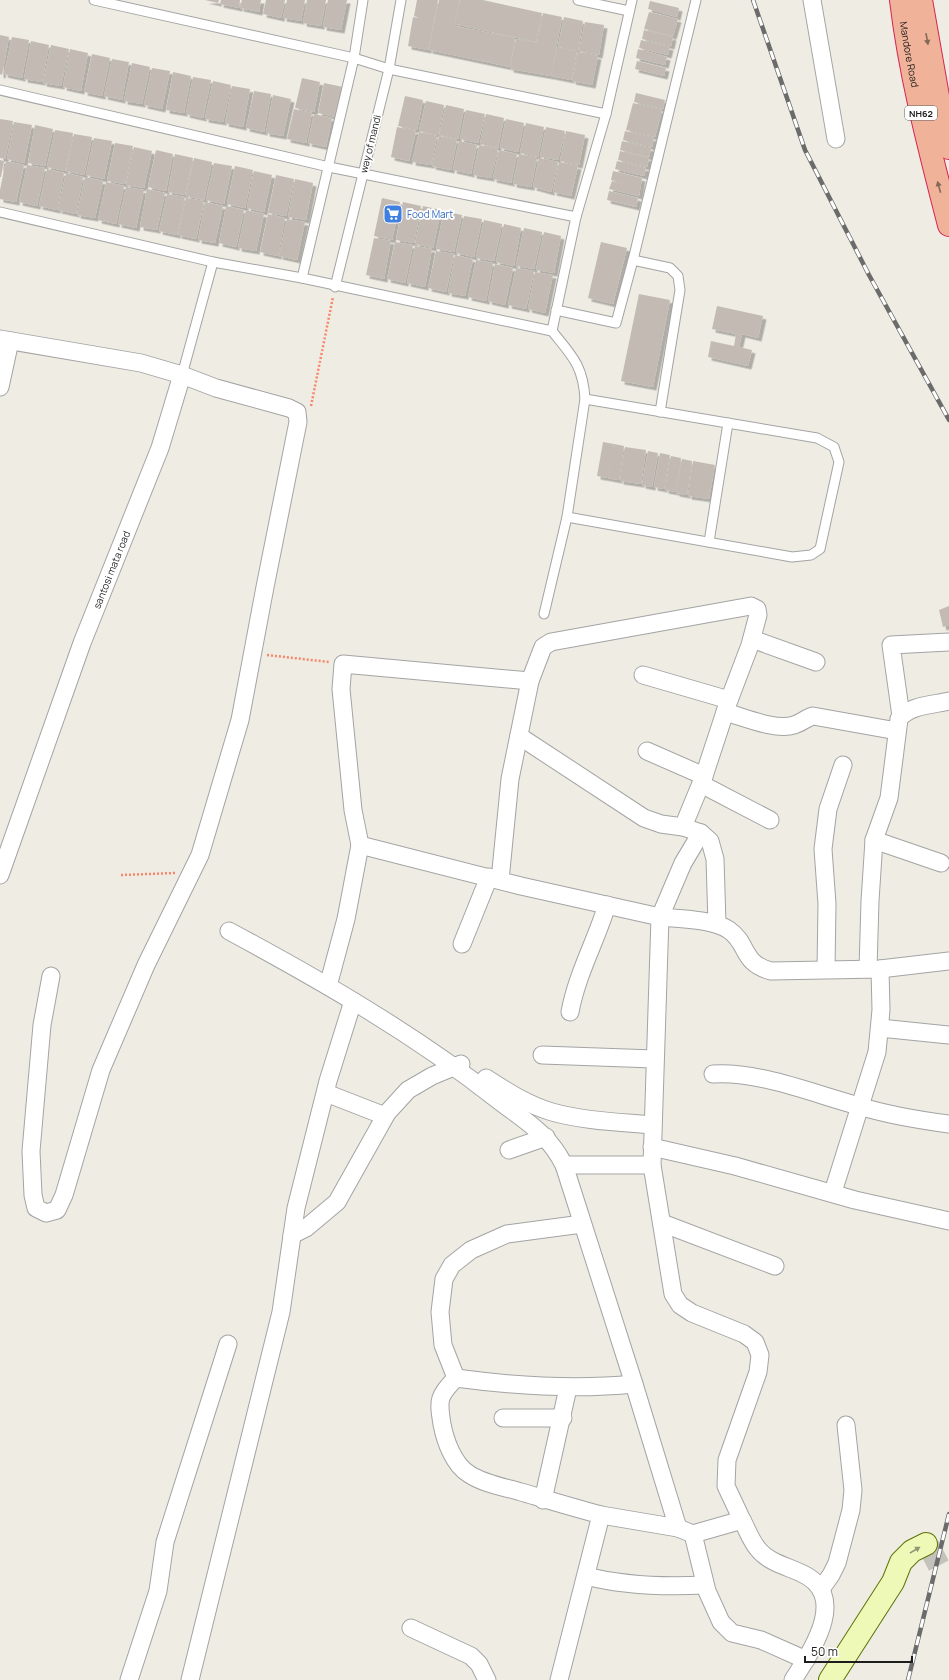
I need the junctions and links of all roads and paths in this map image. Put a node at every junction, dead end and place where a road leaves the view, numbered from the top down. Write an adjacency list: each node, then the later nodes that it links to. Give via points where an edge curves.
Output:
1 (94, 0): 11 (lane)
2 (363, 0): 11 (lane)
3 (401, 0): 12 (lane, way of mandi)
4 (578, 0): 10 (lane)
5 (632, 0): 10 (lane)
6 (696, 0): 22 (lane)
7 (812, 0): 15 (street)
8 (901, 0): 21 (highway, Mandore Road / NH62, one-way to 8, via 923,125)
9 (921, 0): 16 (highway, Mandore Road / NH62, one-way to 16)
10 (629, 11): 14 (lane)
11 (354, 58): 12 (lane); 17 (lane)
12 (389, 69): 14 (lane); 18 (lane, way of mandi)
13 (0, 90): 17 (lane)
14 (606, 114): 20 (lane)
15 (836, 139)
16 (949, 148)
17 (329, 167): 18 (lane); 24 (lane)
18 (363, 173): 20 (lane); 25 (lane, way of mandi)
19 (0, 212): 23 (lane)
20 (576, 217): 26 (lane)
21 (949, 225)
22 (634, 260): 26 (lane, via 616,322); 32 (lane, via 670,268 678,276 680,290)
23 (213, 262): 24 (lane); 29 (lane, santosi mata road)
24 (302, 278): 25 (lane)
25 (335, 287): 27 (lane)
26 (556, 310): 27 (lane)
27 (552, 331): 31 (lane, via 578,364)
28 (5, 340): 29 (street, via 141,363); 30 (street)
29 (182, 374): 57 (street, via 216,388 290,408 297,412 298,422 240,720 200,856); 58 (street, santosi mata road, via 160,448 82,643)
30 (0, 387)
31 (585, 399): 32 (lane); 34 (lane)
32 (660, 412): 33 (lane)
33 (728, 423): 35 (lane); 35 (lane, via 817,438 834,447 839,462 820,548 811,555 792,557)
34 (567, 517): 35 (lane); 36 (lane)
35 (709, 542)
36 (544, 614)
37 (752, 639): 40 (street); 43 (street, via 758,615 757,609 751,606 551,642 543,646); 45 (street)
38 (949, 642): 46 (street, via 891,645)
39 (260, 654): 41 (path)
40 (816, 662)
41 (343, 664): 43 (street); 55 (street, via 341,689 352,803)
42 (643, 675): 45 (street)
43 (530, 682): 47 (street)
44 (949, 701): 46 (street, via 904,712)
45 (727, 706): 46 (street, via 776,727 794,725 813,716); 50 (street)
46 (899, 723): 54 (street, via 893,780)
47 (519, 736): 52 (street, via 644,818 661,824); 60 (street)
48 (647, 751): 50 (street)
49 (843, 765): 67 (street, via 828,809 823,849 827,904)
50 (703, 780): 51 (street); 52 (street)
51 (770, 820)
52 (683, 827): 53 (street)
53 (701, 833): 62 (street, via 683,863); 63 (street, via 710,841 715,859)
54 (874, 840): 56 (street); 68 (street, via 870,901)
55 (360, 845): 60 (street); 70 (street, via 346,919)
56 (941, 863)
57 (191, 873): 59 (path); 69 (street, via 146,965 101,1070 64,1195 57,1210 46,1214 36,1208 31,1151 42,1025)
58 (0, 875)
59 (121, 875)
60 (494, 879): 61 (street); 65 (street)
61 (607, 905): 62 (street); 72 (street, via 578,977)
62 (660, 916): 63 (street); 76 (street)
63 (717, 924): 67 (street, via 729,930 748,959 758,968 771,971)
64 (228, 931): 70 (street)
65 (462, 944)
66 (949, 961): 68 (street)
67 (826, 969): 68 (street)
68 (874, 969): 73 (street, via 881,1010)
69 (51, 976)
70 (328, 986): 71 (street)
71 (353, 1001): 77 (street); 79 (street)
72 (570, 1012)
73 (880, 1028): 74 (street); 80 (street, via 877,1052)
74 (949, 1035)
75 (542, 1054): 76 (street)
76 (654, 1059): 83 (street)
77 (455, 1067): 81 (street, via 432,1076 408,1090); 83 (street, via 462,1064 513,1095 550,1111 582,1119); 84 (street)
78 (713, 1074): 80 (street, via 730,1072 792,1086)
79 (326, 1093): 81 (street); 93 (street, via 296,1208)
80 (860, 1107): 82 (street); 89 (street)
81 (385, 1116): 93 (street, via 337,1202 306,1228)
82 (949, 1124)
83 (652, 1125): 85 (street)
84 (546, 1137): 86 (street); 87 (street)
85 (652, 1147): 88 (street); 89 (street)
86 (510, 1150)
87 (564, 1165): 88 (street); 92 (street)
88 (652, 1165): 91 (street)
89 (833, 1192): 90 (street, via 856,1200)
90 (949, 1221)
91 (662, 1223): 94 (street); 104 (street, via 673,1294 680,1305 692,1313 744,1334 755,1342 760,1355 758,1372 727,1460 726,1486)
92 (582, 1224): 96 (street, via 507,1234 471,1250 452,1265 444,1279 440,1312 443,1345); 97 (street)
93 (292, 1235): 115 (street, via 281,1312)
94 (775, 1266)
95 (228, 1344): 114 (street, via 165,1542 158,1591)
96 (456, 1378): 98 (street); 102 (street, via 442,1392 439,1405 443,1428 454,1458 469,1474 486,1482)
97 (634, 1384): 98 (street); 105 (street)
98 (568, 1388): 100 (street)
99 (503, 1418): 100 (street)
100 (563, 1418): 102 (street)
101 (846, 1425): 110 (street, via 853,1490 851,1510 837,1563)
102 (544, 1500): 103 (street)
103 (601, 1515): 105 (street); 108 (street)
104 (742, 1520): 106 (street); 110 (street, via 758,1550 776,1563 803,1574)
105 (678, 1528): 106 (street)
106 (693, 1534): 109 (street)
107 (925, 1552): 120 (main road, via 893,1582)
108 (586, 1576): 109 (street, via 673,1587); 118 (street)
109 (706, 1585): 112 (street, via 721,1622 732,1633 761,1640)
110 (821, 1589): 112 (street, via 826,1610 822,1627)
111 (411, 1628): 113 (street, via 471,1656)
112 (806, 1660): 119 (street)
113 (479, 1664): 116 (street); 117 (street)
114 (129, 1680)
115 (190, 1680)
116 (471, 1680)
117 (487, 1680)
118 (559, 1680)
119 (793, 1680)
120 (830, 1680)

